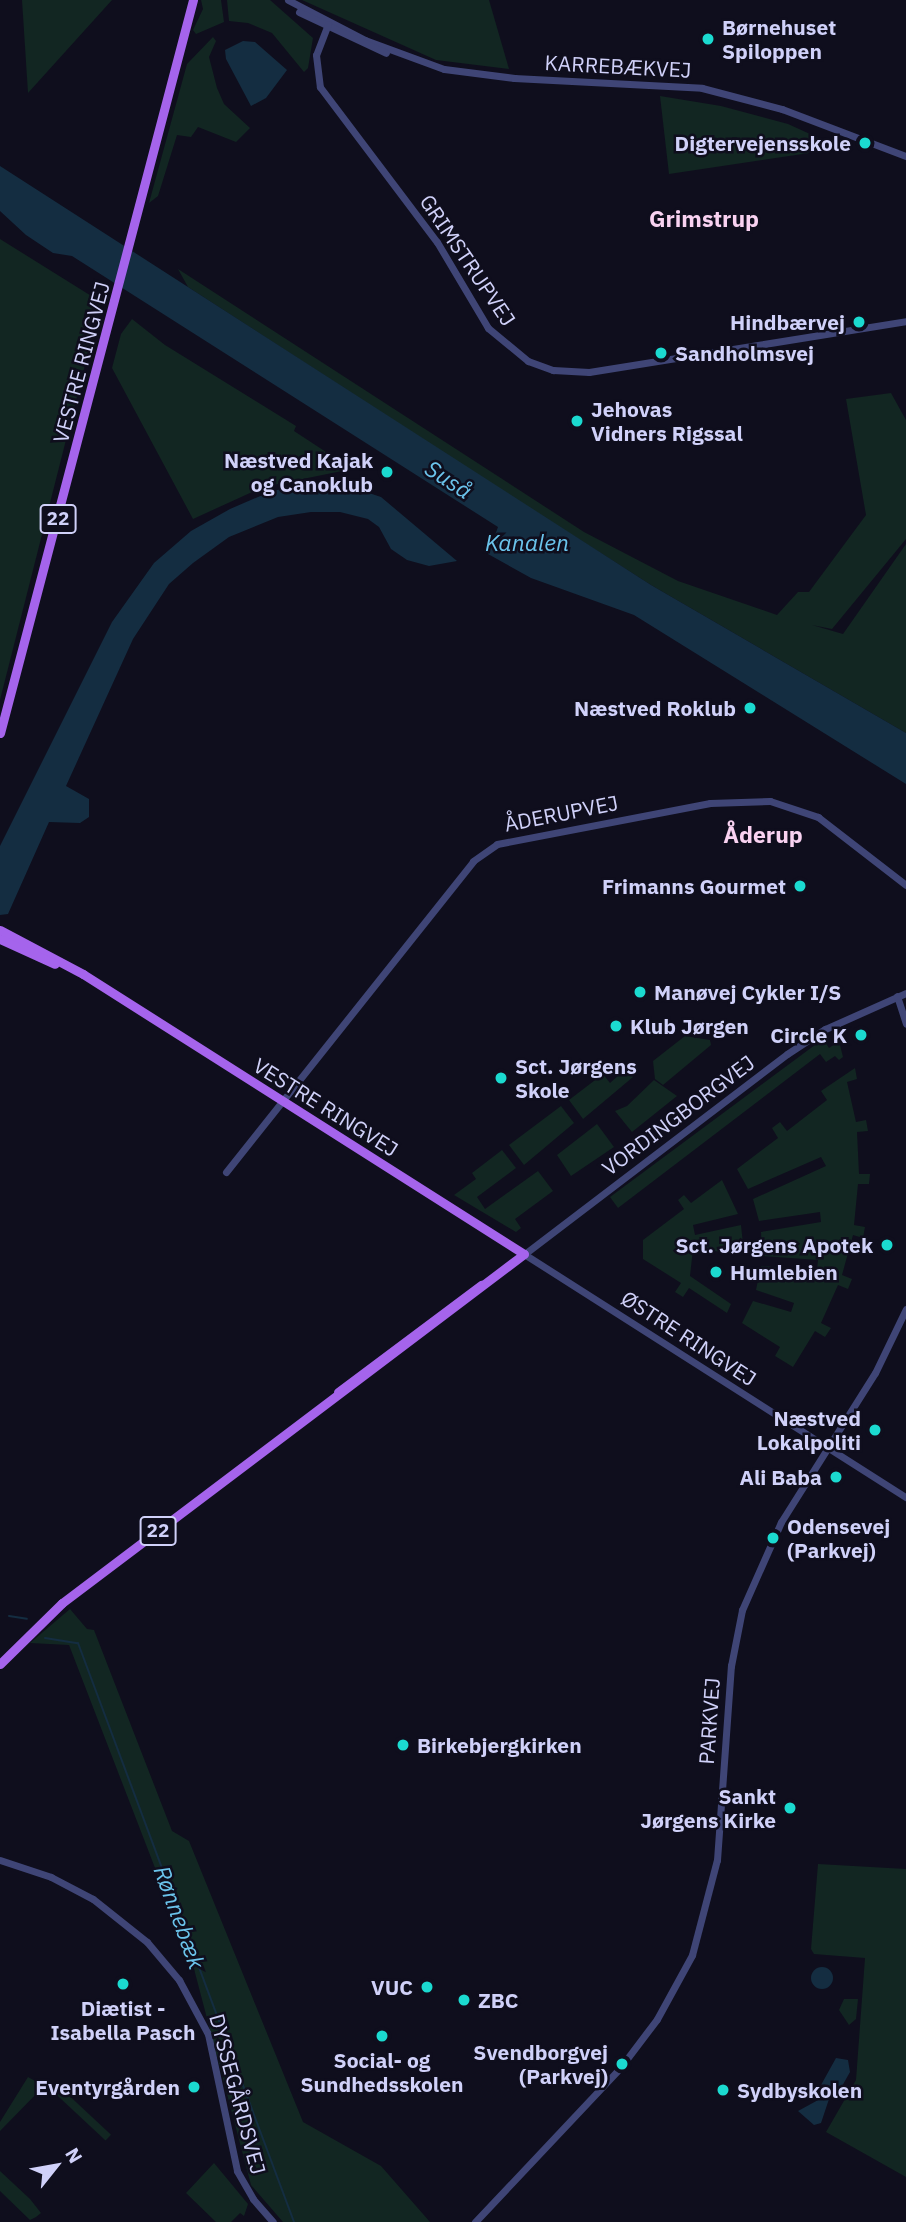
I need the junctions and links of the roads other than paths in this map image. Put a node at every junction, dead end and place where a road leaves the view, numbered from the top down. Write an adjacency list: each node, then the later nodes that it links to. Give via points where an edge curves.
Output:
1 (193, 0): 8 (main road, VESTRE RINGVEJ / 22)
2 (281, 0): 4 (street, KARREBÆKVEJ)
3 (288, 0): 4 (street, KARREBÆKVEJ)
4 (327, 26): 5 (street, KARREBÆKVEJ); 5 (street, KARREBÆKVEJ, via 381,52); 7 (street, GRIMSTRUPVEJ, via 314,67 320,87 438,242 488,328 528,361 589,372)
5 (444, 69): 6 (street, KARREBÆKVEJ, via 514,78 702,88 782,109)
6 (906, 156)
7 (906, 321)
8 (0, 733)
9 (906, 885): 15 (street, ÅDERUPVEJ, via 830,824 803,810 770,802 710,803 497,844 473,861)
10 (0, 930): 12 (main road, VESTRE RINGVEJ)
11 (0, 939): 12 (main road, VESTRE RINGVEJ)
12 (110, 991): 15 (main road, VESTRE RINGVEJ)
13 (902, 994): 14 (street); 17 (street, VORDINGBORGVEJ, via 825,1029 787,1054)
14 (906, 1024)
15 (283, 1101): 16 (street, ÅDERUPVEJ); 17 (main road, VESTRE RINGVEJ)
16 (226, 1172)
17 (524, 1254): 19 (street, ØSTRE RINGVEJ); 21 (main road, VORDINGBORGVEJ / 22, via 470,1290 62,1603)
18 (906, 1309): 19 (street, PARKVEJ, via 894,1340)
19 (829, 1449): 20 (street, ØSTRE RINGVEJ); 24 (street, PARKVEJ, via 781,1522 743,1610 731,1667 718,1860 692,1955 657,2019 622,2064)
20 (906, 1497)
21 (0, 1664)
22 (0, 1860): 23 (street, DYSSEGÅRDSVEJ, via 51,1877 93,1899 147,1942 179,1980 208,2034 237,2171)
23 (273, 2222)
24 (475, 2222)

